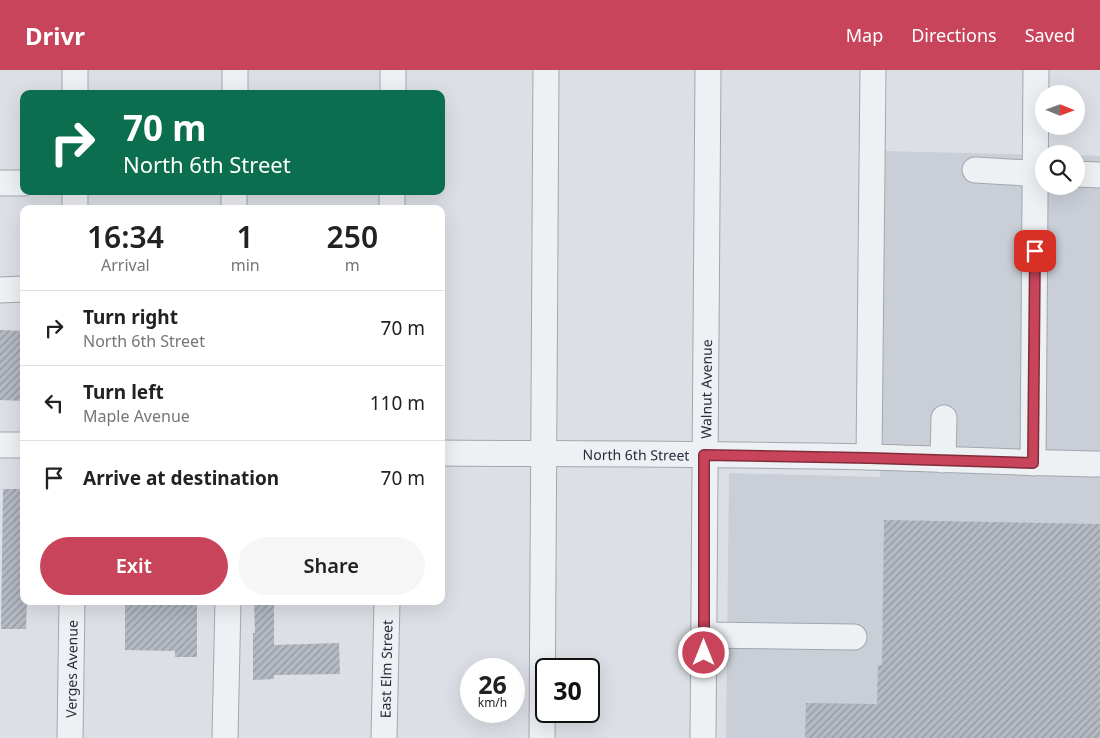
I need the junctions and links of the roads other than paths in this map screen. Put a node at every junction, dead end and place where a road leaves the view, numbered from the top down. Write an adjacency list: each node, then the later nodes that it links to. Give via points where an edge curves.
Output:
1 (75, 70): 8 (street)
2 (235, 70): 9 (street)
3 (393, 70): 10 (street)
4 (546, 70): 25 (street)
5 (708, 70): 26 (street, Walnut Avenue)
6 (873, 70): 27 (street)
7 (1036, 70): 11 (street)
8 (75, 90)
9 (235, 90)
10 (393, 90)
11 (1039, 145)
12 (975, 170): 13 (street)
13 (1035, 173)
14 (1085, 174): 15 (street)
15 (1100, 174)
16 (20, 183): 17 (street)
17 (0, 184)
18 (1039, 195): 29 (street)
19 (0, 290): 20 (street)
20 (20, 290)
21 (944, 418): 28 (street)
22 (0, 445): 23 (street)
23 (20, 445)
24 (445, 453): 25 (street, North 6th Street)
25 (544, 454): 26 (street, North 6th Street); 39 (street)
26 (704, 455): 27 (street, North 6th Street); 34 (street, Walnut Avenue)
27 (869, 458): 28 (street, North 6th Street)
28 (943, 460): 29 (street, North 6th Street)
29 (1033, 463): 30 (street, North 6th Street)
30 (1100, 464)
31 (72, 605): 36 (street, Verges Avenue)
32 (228, 605): 37 (street)
33 (387, 605): 38 (street, East Elm Street)
34 (704, 636): 35 (street); 40 (street, Walnut Avenue)
35 (854, 637)
36 (70, 738)
37 (225, 738)
38 (384, 738)
39 (542, 738)
40 (703, 738)

